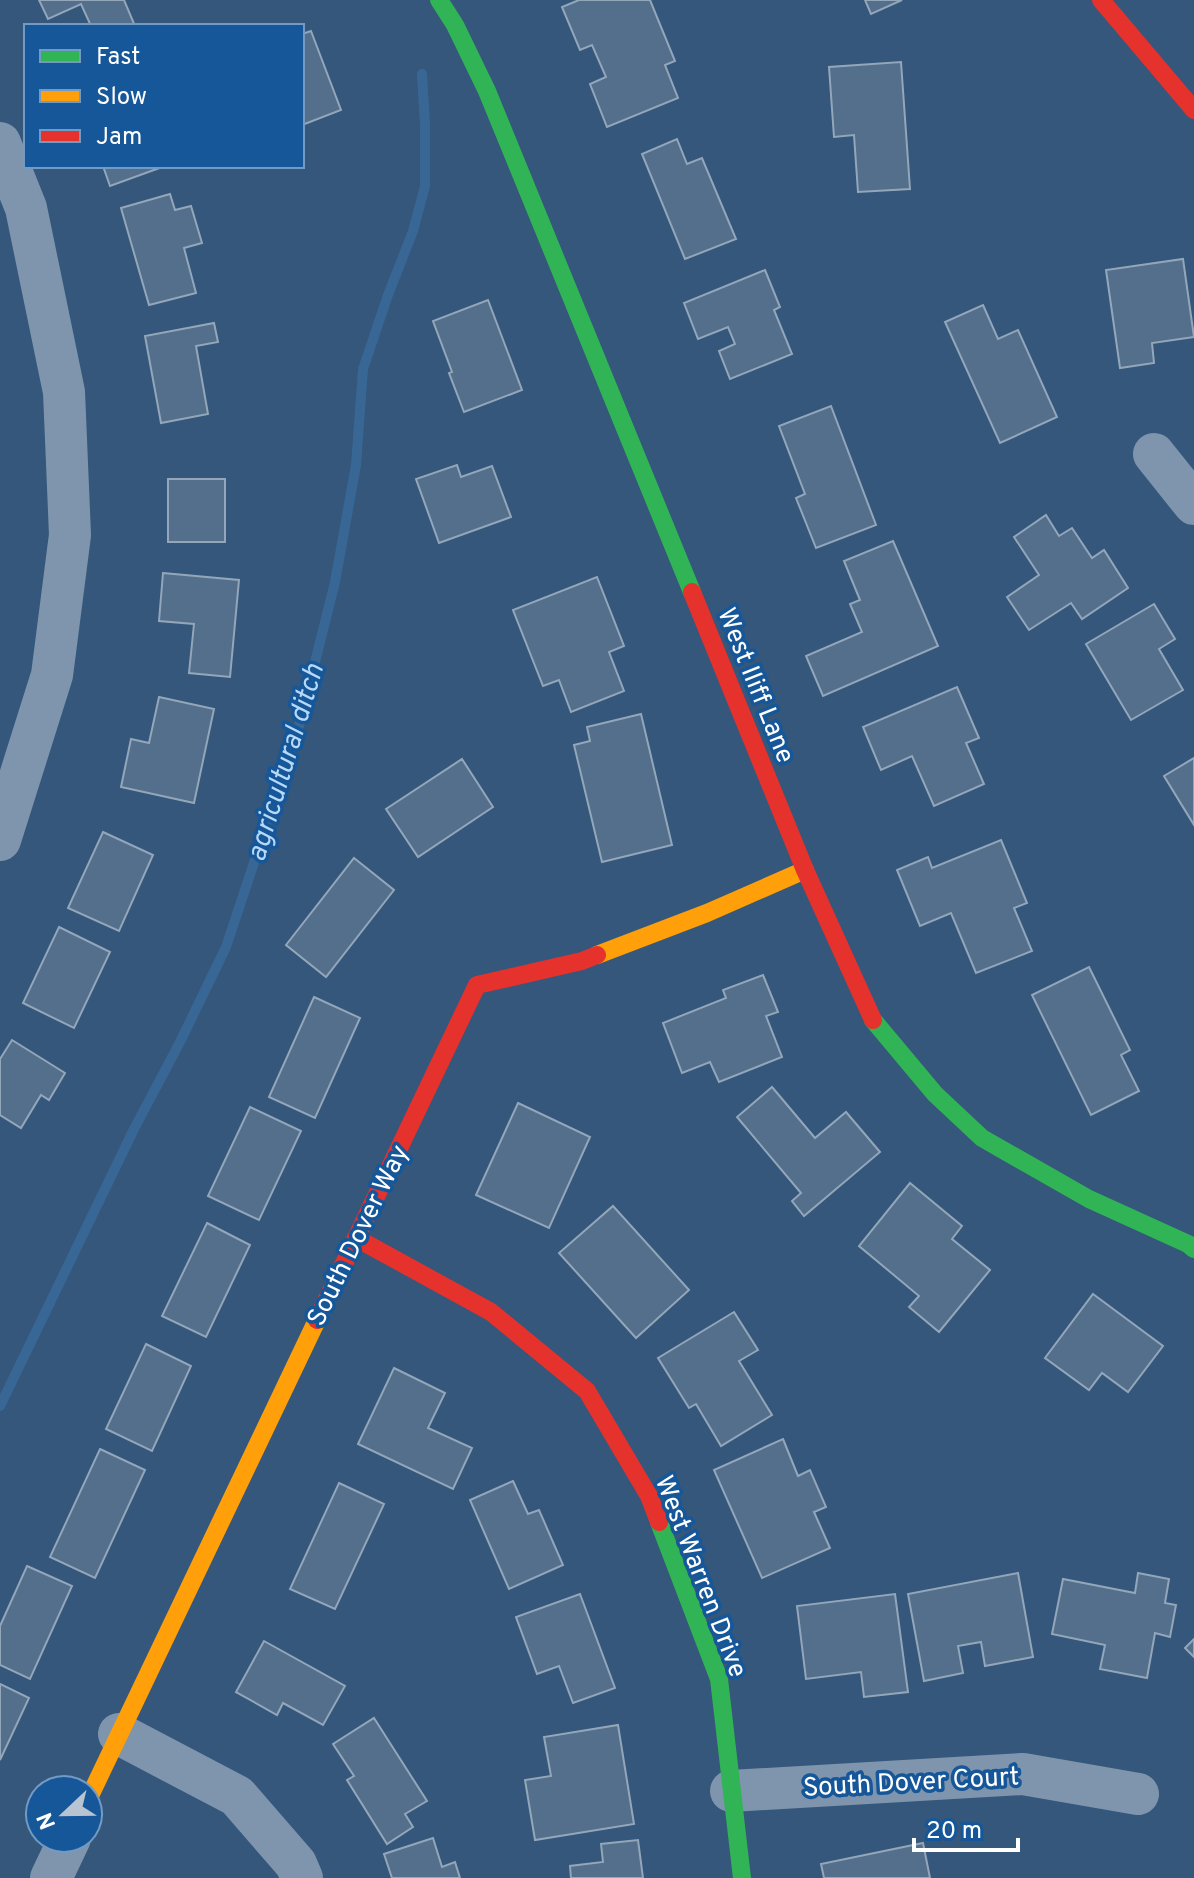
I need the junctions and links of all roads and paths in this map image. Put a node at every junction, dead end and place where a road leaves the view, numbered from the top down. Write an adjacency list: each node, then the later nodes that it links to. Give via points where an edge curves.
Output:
1 (439, 0): 8 (street, West Iliff Lane, via 487,91)
2 (1101, 0): 3 (street)
3 (1194, 110)
4 (0, 143): 7 (street, via 26,208 64,392 70,535 52,675)
5 (1154, 454): 6 (street)
6 (1194, 504)
7 (0, 840)
8 (805, 870): 9 (street, South Dover Way, via 582,961 477,985); 10 (street, West Iliff Lane, via 873,1020 935,1094 982,1138 1089,1199)
9 (356, 1238): 11 (street, South Dover Way); 13 (street, West Warren Drive, via 491,1312 587,1391 649,1496 719,1679)
10 (1194, 1249)
11 (119, 1734): 12 (street, South Dover Way); 17 (street, via 237,1796)
12 (100, 1774)
13 (731, 1791): 14 (street, South Dover Court, via 1023,1774); 18 (street, West Warren Drive)
14 (1138, 1794)
15 (62, 1854): 16 (street)
16 (51, 1878)
17 (302, 1878)
18 (742, 1878)

